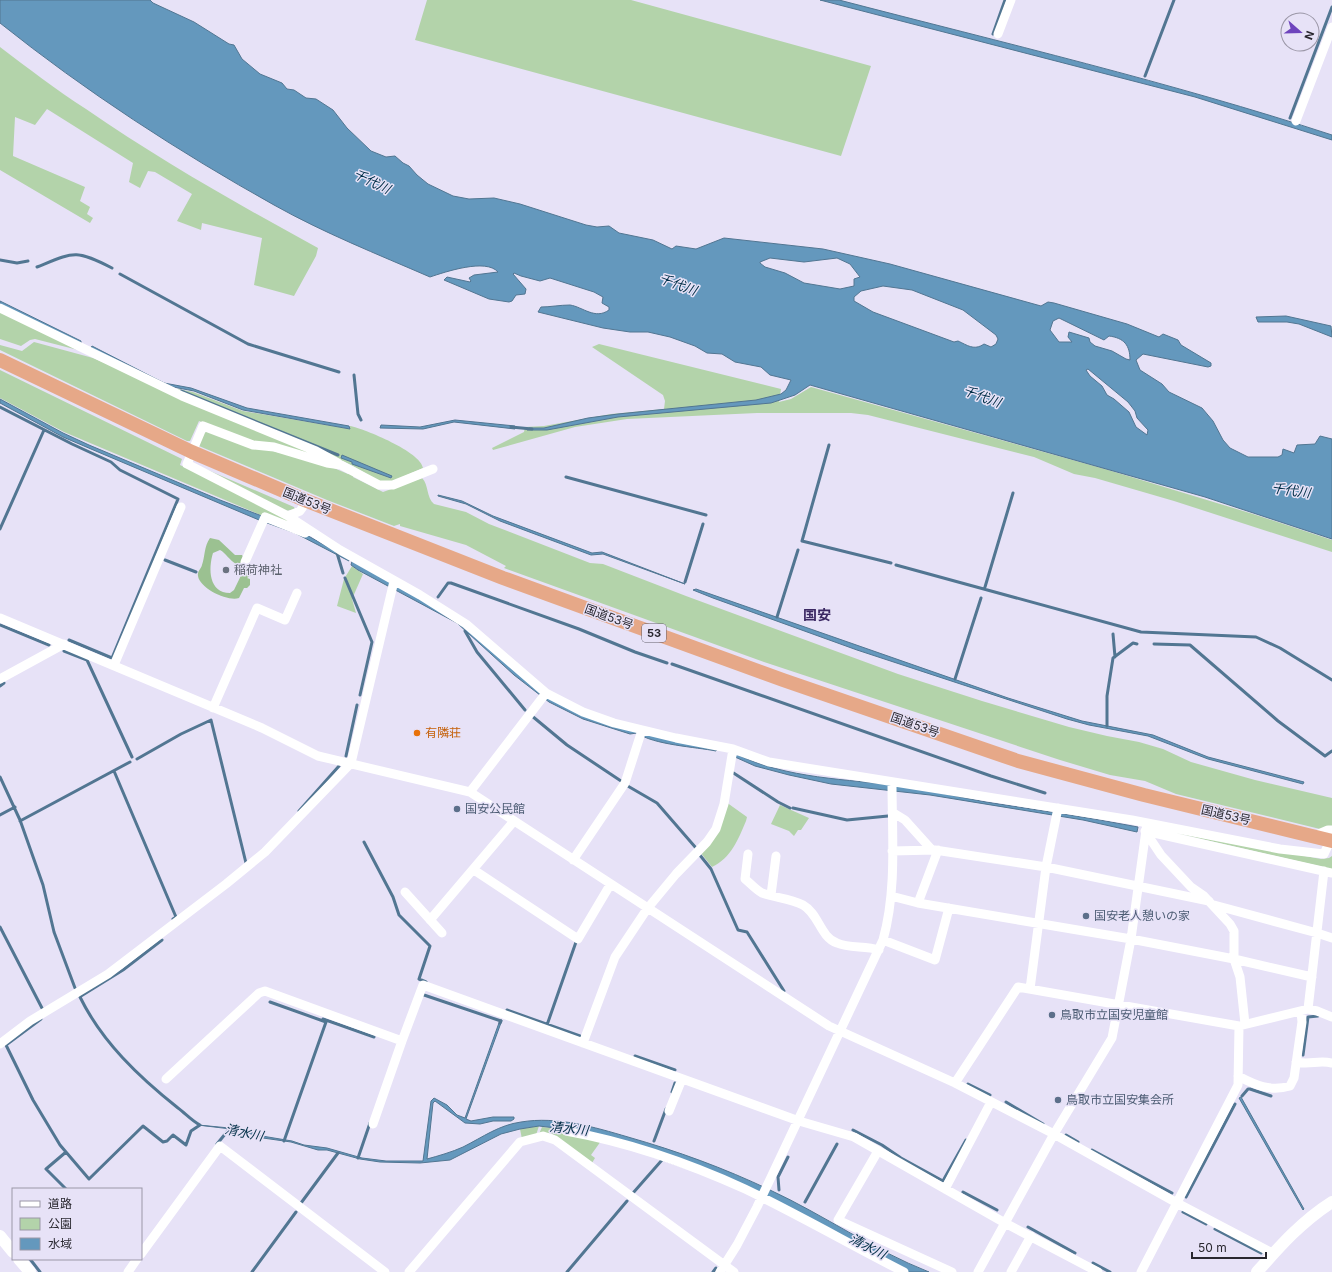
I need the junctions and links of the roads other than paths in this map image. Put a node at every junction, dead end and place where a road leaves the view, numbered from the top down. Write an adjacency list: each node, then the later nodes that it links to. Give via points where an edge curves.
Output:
1 (1011, 0): 3 (street)
2 (1332, 27): 4 (street)
3 (998, 34)
4 (1296, 121)
5 (0, 308): 8 (street, via 182,396 316,451)
6 (0, 360): 7 (highway, 国道53号 / 53)
7 (192, 452): 8 (street, via 203,426 253,445 274,447); 10 (highway, 国道53号 / 53); 12 (street, via 187,464)
8 (341, 465): 9 (street, via 379,485 393,485)
9 (433, 469)
10 (307, 501): 12 (street, via 300,511); 32 (highway, 国道53号 / 53, via 518,584 776,678 1018,761 1144,795 1314,836)
11 (181, 507): 19 (street)
12 (288, 516): 13 (street)
13 (332, 545): 14 (street, via 267,516); 15 (street)
14 (245, 562)
15 (394, 581): 21 (street, via 466,624); 25 (street)
16 (297, 593): 22 (street, via 285,620 257,608)
17 (0, 618): 18 (street)
18 (64, 644): 19 (street); 20 (street)
19 (114, 665): 22 (street)
20 (0, 679)
21 (546, 694): 23 (street, via 583,712); 27 (street)
22 (213, 708): 25 (street, via 262,728 318,756)
23 (642, 730): 24 (street); 37 (street, via 625,782)
24 (733, 749): 26 (street, via 769,762); 49 (street, via 724,804 716,829)
25 (351, 763): 27 (street); 68 (street, via 265,852 226,884 108,974 30,1021)
26 (892, 783): 28 (street); 29 (street)
27 (470, 792): 30 (street)
28 (1058, 808): 31 (street); 38 (street)
29 (892, 812): 33 (street, via 905,820); 34 (street)
30 (514, 820): 37 (street); 39 (street)
31 (1146, 827): 32 (street, via 1324,854); 40 (street); 42 (street); 46 (street, via 1161,855 1191,888)
32 (1332, 837)
33 (935, 850): 34 (street); 38 (street); 47 (street)
34 (892, 851): 45 (street)
35 (748, 854): 44 (street, via 745,879 761,892)
36 (776, 856): 44 (street)
37 (573, 860): 41 (street)
38 (1046, 867): 42 (street); 51 (street)
39 (474, 870): 41 (street, via 578,939); 50 (street)
40 (1328, 872): 52 (street)
41 (610, 885): 49 (street)
42 (1138, 885): 46 (street); 54 (street)
43 (405, 892): 50 (street)
44 (771, 895): 57 (street, via 804,905 818,920 828,939 847,946)
45 (891, 896): 47 (street); 56 (street, via 889,920)
46 (1211, 902): 52 (street); 58 (street, via 1224,915 1234,931)
47 (918, 903): 48 (street)
48 (949, 908): 51 (street); 56 (street, via 935,960)
49 (647, 909): 65 (street, via 829,1026); 67 (street, via 615,957)
50 (430, 920): 53 (street)
51 (1038, 923): 54 (street); 60 (street)
52 (1317, 933): 55 (street); 59 (street)
53 (442, 934)
54 (1131, 938): 58 (street); 61 (street)
55 (1332, 938)
56 (883, 940): 57 (street)
57 (879, 950): 65 (street)
58 (1234, 959): 59 (street); 64 (street, via 1240,976)
59 (1312, 977): 62 (street)
60 (1030, 989): 61 (street); 74 (street, via 1018,987)
61 (1120, 1004): 64 (street); 80 (street, via 1112,1038)
62 (1304, 1010): 63 (street, via 1317,1011); 64 (street); 69 (street)
63 (1332, 1017)
64 (1242, 1025): 71 (street)
65 (841, 1031): 74 (street); 77 (street)
66 (402, 1041): 67 (street, via 423,984); 72 (street, via 265,991 259,993); 78 (street)
67 (583, 1043): 73 (street)
68 (0, 1044)
69 (1296, 1062): 70 (street); 71 (street, via 1290,1086 1279,1090 1259,1087)
70 (1332, 1063)
71 (1238, 1076): 85 (street, via 1238,1085)
72 (166, 1079)
73 (682, 1079): 76 (street); 77 (street)
74 (955, 1083): 75 (street)
75 (991, 1102): 80 (street); 82 (street)
76 (669, 1110)
77 (799, 1121): 81 (street, via 854,1137); 83 (street)
78 (373, 1124)
79 (566, 1131): 83 (street, via 663,1156)
80 (1054, 1134): 85 (street); 86 (street)
81 (878, 1150): 82 (street); 102 (street, via 838,1220)
82 (945, 1188): 86 (street)
83 (762, 1198): 94 (street); 101 (street)
84 (1332, 1202): 91 (main road, via 1313,1214)
85 (1177, 1203): 91 (street); 105 (street)
86 (1005, 1223): 88 (street); 103 (street)
87 (0, 1236): 89 (main road)
88 (1031, 1236): 95 (street); 104 (street)
89 (12, 1251)
90 (142, 1253): 98 (street, via 220,1146)
91 (1274, 1254): 106 (main road)
92 (20, 1260): 96 (main road)
93 (136, 1260): 97 (street)
94 (723, 1269): 99 (street, via 555,1140 543,1136 520,1142); 100 (street)
95 (1093, 1271)
96 (30, 1272)
97 (128, 1272)
98 (385, 1272)
99 (409, 1272)
100 (734, 1272)
101 (904, 1272)
102 (951, 1272)
103 (978, 1272)
104 (1011, 1272)
105 (1141, 1272)
106 (1257, 1272)

